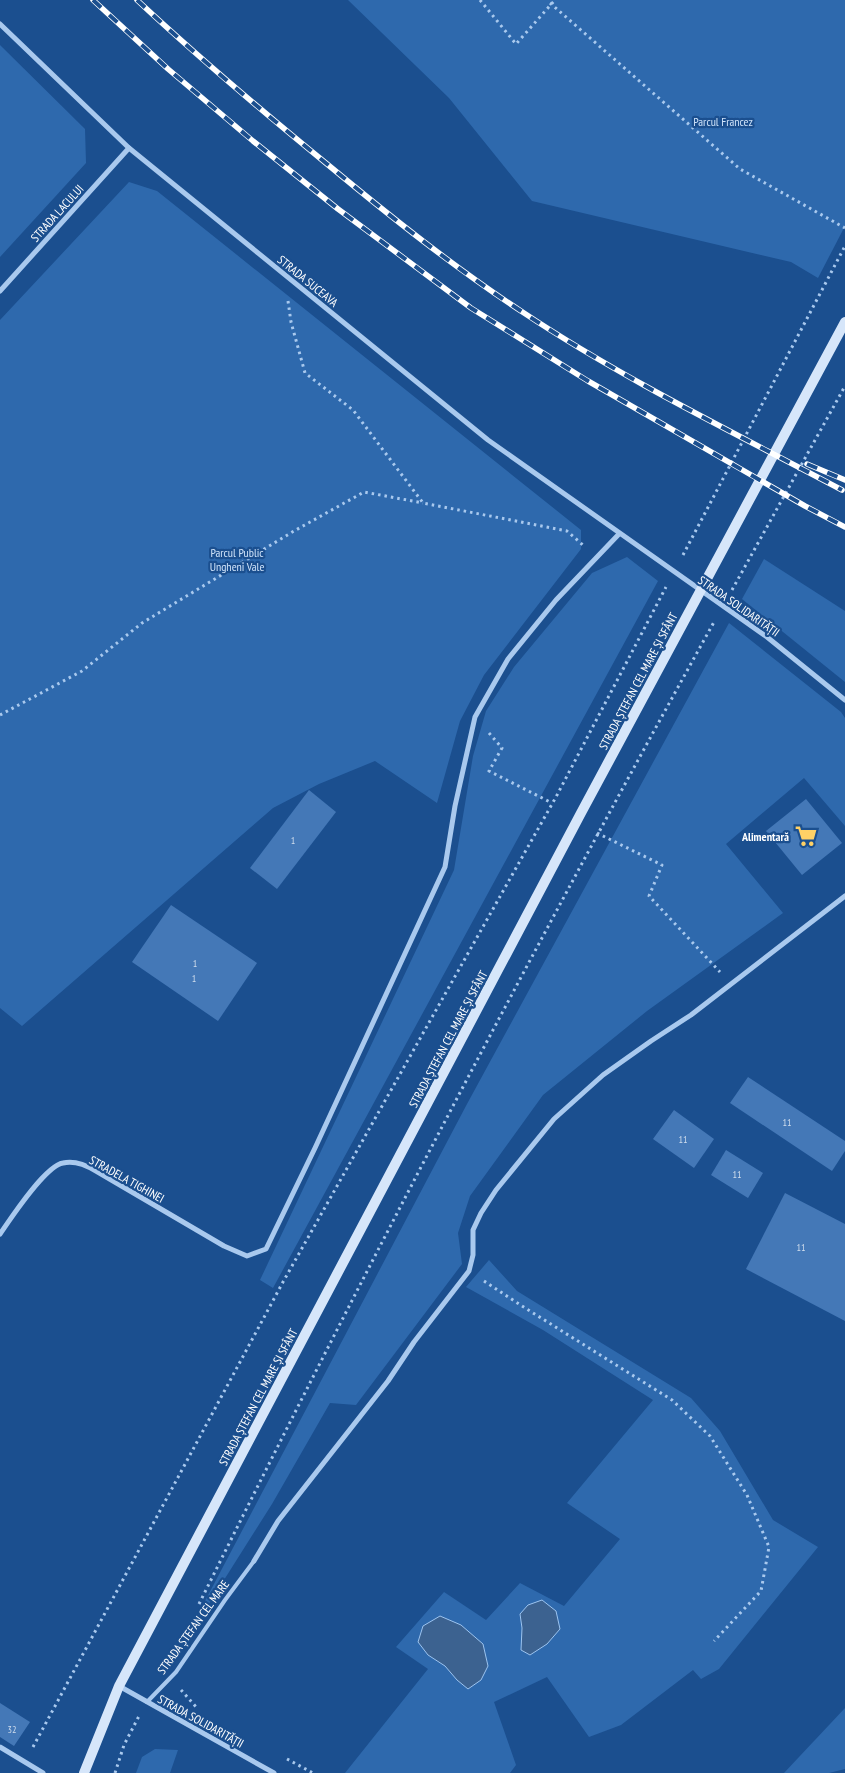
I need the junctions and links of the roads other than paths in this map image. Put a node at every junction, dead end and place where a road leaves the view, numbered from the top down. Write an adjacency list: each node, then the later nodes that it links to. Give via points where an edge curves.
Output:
1 (0, 24): 2 (street, STRADA SUCEAVA)
2 (129, 148): 3 (street, STRADA LACULUI); 5 (street, STRADA SUCEAVA, via 488,440)
3 (0, 290)
4 (845, 322): 10 (main road, STRADA ȘTEFAN CEL MARE ȘI SFÂNT)
5 (619, 534): 6 (street, STRADA SOLIDARITĂȚII, via 767,637); 8 (street, STRADELA TIGHINEI, via 556,600 508,659 475,717 445,867 266,1249 247,1256 224,1246 76,1162 61,1163 46,1174)
6 (845, 700)
7 (845, 896): 9 (street, via 691,1015 603,1075 554,1119 481,1213 473,1230 469,1271 278,1521)
8 (0, 1234)
9 (254, 1561): 11 (lane, STRADA ȘTEFAN CEL MARE, via 184,1662)
10 (119, 1686): 11 (street, STRADA SOLIDARITĂȚII); 14 (main road, STRADA ȘTEFAN CEL MARE ȘI SFÂNT)
11 (146, 1702): 15 (street, STRADA SOLIDARITĂȚII)
12 (0, 1747): 13 (street)
13 (43, 1773)
14 (84, 1773)
15 (274, 1773)

